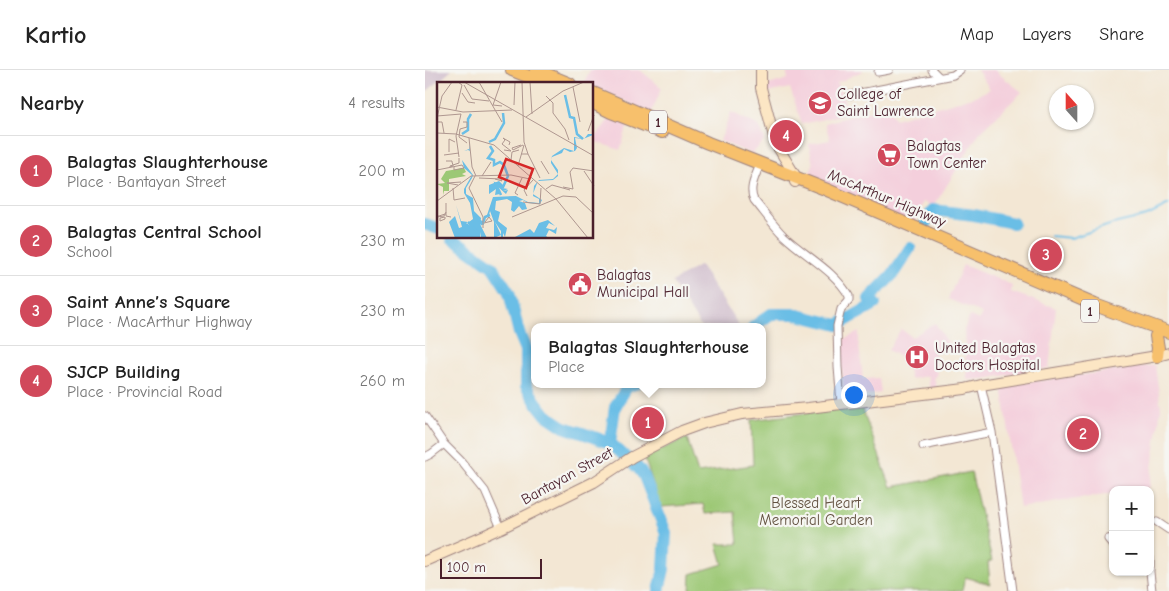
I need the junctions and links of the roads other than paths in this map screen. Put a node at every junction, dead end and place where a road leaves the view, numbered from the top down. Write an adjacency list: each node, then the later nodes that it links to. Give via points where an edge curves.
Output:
1 (512, 70): 9 (highway)
2 (536, 70): 9 (highway)
3 (761, 70): 15 (main road, via 761,88 776,144)
4 (889, 70): 7 (street)
5 (932, 70): 8 (street)
6 (960, 70): 8 (street, via 953,75)
7 (878, 72)
8 (939, 77): 12 (street)
9 (548, 78): 10 (highway)
10 (563, 82)
11 (594, 93): 14 (highway, MacArthur Highway / 1)
12 (850, 95)
13 (594, 103): 14 (highway, MacArthur Highway / 1)
14 (759, 167): 15 (highway, MacArthur Highway / 1); 22 (street, via 751,190 754,200 784,235 820,264 849,296 841,309 837,326)
15 (795, 180): 16 (highway, MacArthur Highway / 1)
16 (922, 234): 17 (highway, MacArthur Highway / 1); 18 (highway, MacArthur Highway / 1, via 1092,312)
17 (1169, 332)
18 (1156, 336): 19 (highway, MacArthur Highway / 1); 20 (highway)
19 (1169, 340)
20 (1163, 354): 21 (main road, Bantayan Street)
21 (981, 385): 22 (main road, Bantayan Street); 24 (street)
22 (841, 404): 29 (main road, Bantayan Street, via 742,414 682,431 632,457 594,482)
23 (425, 416): 25 (street)
24 (992, 432): 26 (street); 33 (street)
25 (444, 444): 27 (street); 29 (street, via 485,490)
26 (923, 446)
27 (425, 457)
28 (1157, 522): 30 (street)
29 (501, 528): 31 (main road, Bantayan Street)
30 (1169, 530)
31 (425, 561)
32 (1150, 576): 34 (street)
33 (1013, 591)
34 (1152, 591)

